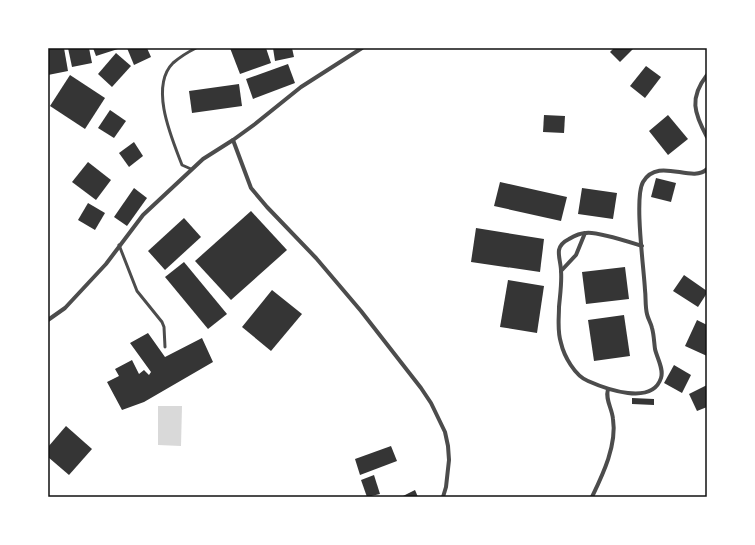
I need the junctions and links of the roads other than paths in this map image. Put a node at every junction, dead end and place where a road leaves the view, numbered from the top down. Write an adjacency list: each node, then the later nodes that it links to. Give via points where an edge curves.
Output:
1 (196, 48): 6 (lane, via 172,64 166,74 162,98 164,113 182,165)
2 (362, 48): 5 (street, via 300,87)
3 (707, 75): 4 (street, via 695,97 697,112)
4 (707, 137)
5 (233, 140): 6 (street, via 203,158); 15 (street, via 251,188 361,311 431,403 445,432 448,446 449,460)
6 (191, 169): 9 (street, via 143,215)
7 (707, 169): 10 (street, via 694,174 665,170 656,172 644,181 640,193)
8 (585, 233): 10 (street); 11 (street, via 576,255); 11 (street, via 568,240 560,247)
9 (119, 245): 12 (street, via 106,264 65,308); 13 (lane, via 137,291 162,322)
10 (642, 246): 14 (street, via 646,310 661,378 657,386 647,393)
11 (561, 271): 14 (street, via 558,324 561,343 570,363 581,377)
12 (48, 320)
13 (165, 347)
14 (608, 389): 16 (street, via 606,396 614,433 606,465)
15 (443, 497)
16 (592, 497)

